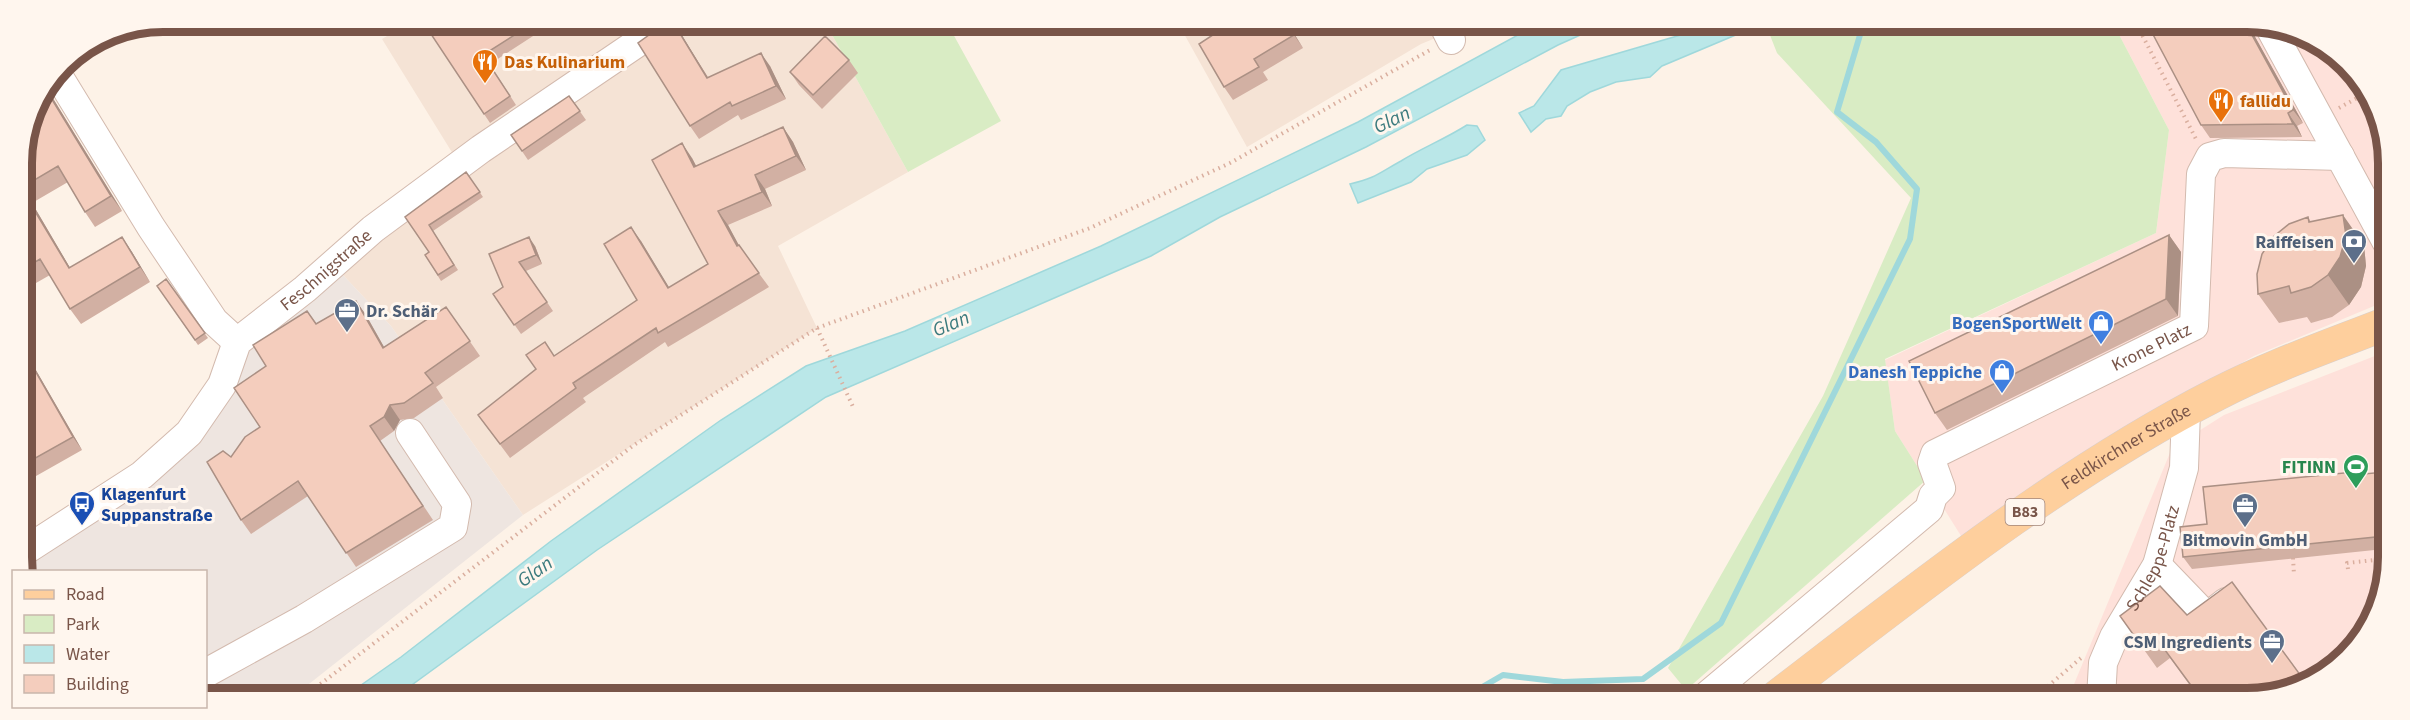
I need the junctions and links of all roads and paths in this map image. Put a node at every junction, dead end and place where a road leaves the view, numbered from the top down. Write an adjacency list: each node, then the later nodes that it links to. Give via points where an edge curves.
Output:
1 (653, 32): 11 (street, Feschnigstraße, via 382,222)
2 (1447, 32): 10 (path, via 1404,63 1230,163 1090,228)
3 (2141, 32): 7 (path)
4 (2274, 35): 6 (street)
5 (61, 80): 11 (street, via 214,321)
6 (2340, 156): 7 (street, via 2224,153); 8 (street)
7 (2207, 160): 25 (street, Krone Platz, via 2201,174 2194,326 1935,454 1932,463 1941,488 1929,509)
8 (2378, 225)
9 (2378, 327): 13 (main road, Feldkirchner Straße / B83, via 2268,370)
10 (817, 328): 12 (path); 24 (path, via 634,445)
11 (237, 342): 15 (street, via 222,385 189,433 142,475)
12 (854, 409)
13 (2186, 411): 18 (street, Schleppe-Platz, via 2184,468); 26 (main road, Feldkirchner Straße / B83, via 2040,502)
14 (410, 433): 23 (street, via 457,504 453,528 304,619)
15 (32, 547)
16 (2293, 558): 20 (path)
17 (2378, 560): 19 (path, via 2347,563)
18 (2157, 565): 21 (street, via 2207,617); 22 (street, Schleppe-Platz)
19 (2348, 569)
20 (2294, 575)
21 (2237, 594)
22 (2114, 637): 27 (path); 28 (street, Schleppe-Platz, via 2103,663)
23 (207, 672)
24 (315, 688)
25 (1716, 688)
26 (1789, 688)
27 (2046, 688)
28 (2102, 688)

